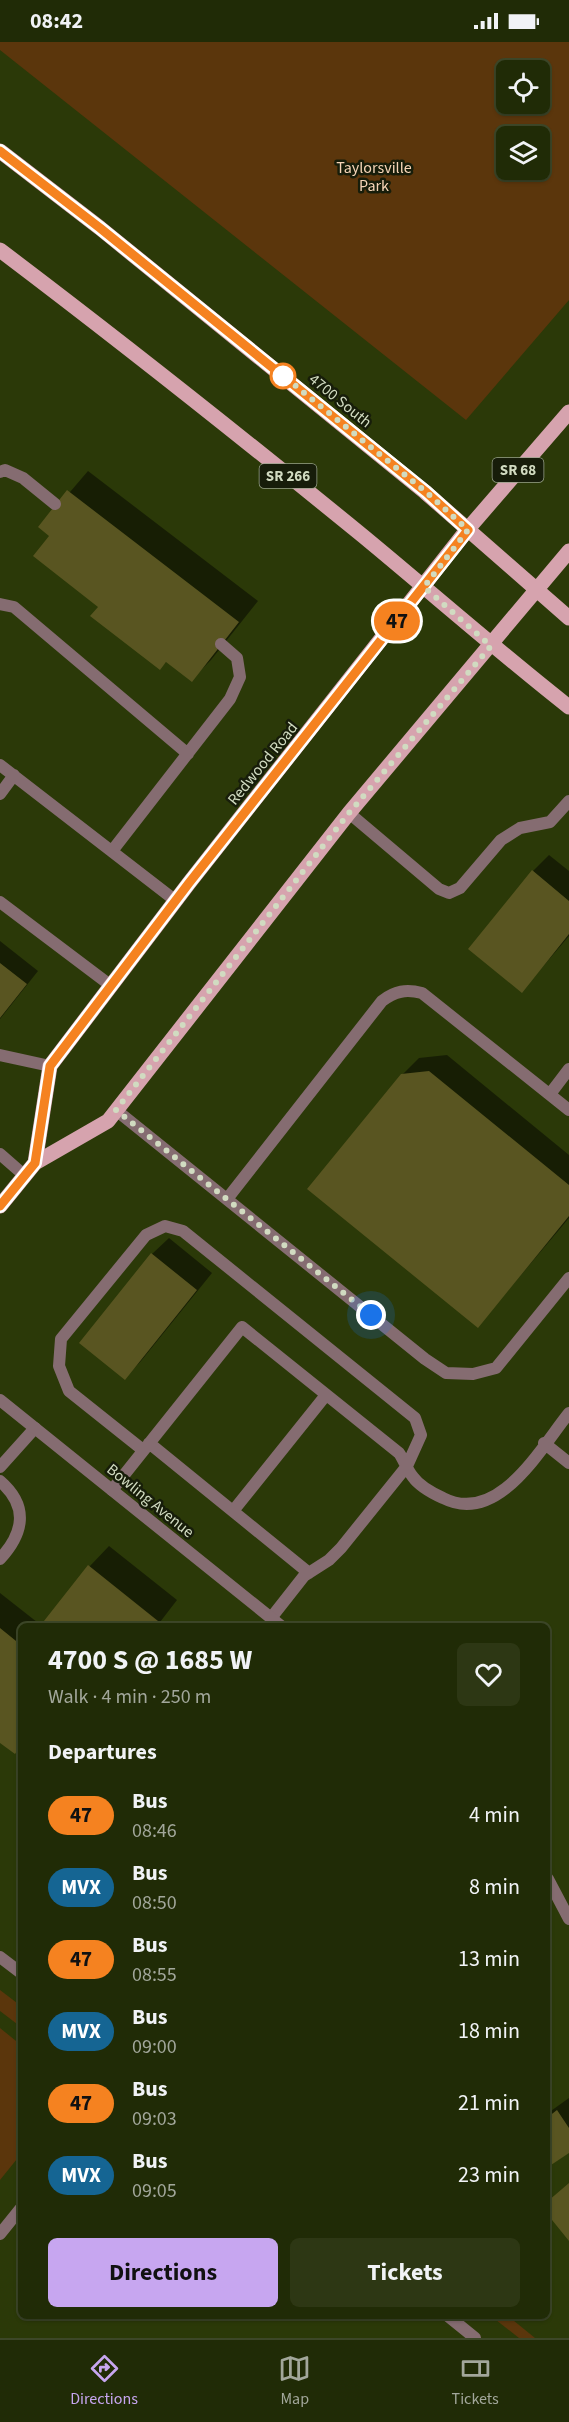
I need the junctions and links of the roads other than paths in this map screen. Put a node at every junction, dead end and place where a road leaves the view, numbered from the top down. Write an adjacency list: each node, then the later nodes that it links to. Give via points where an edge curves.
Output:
1 (0, 151): 6 (main road, 4700 South, via 110,235)
2 (0, 250): 8 (main road, SR 266)
3 (569, 412): 6 (main road, Redwood Road / SR 68)
4 (0, 472): 5 (street, via 23,478)
5 (56, 504)
6 (468, 530): 8 (main road, Redwood Road / SR 68); 9 (main road, 4700 South)
7 (569, 551): 9 (main road)
8 (424, 587): 13 (main road, SR 266); 22 (main road, Redwood Road / SR 68)
9 (537, 589): 11 (main road, 4700 South); 13 (main road)
10 (0, 604): 15 (street, via 14,607)
11 (569, 618)
12 (220, 644): 15 (street, via 237,658 240,677 230,699)
13 (491, 646): 14 (main road, SR 266); 20 (main road)
14 (569, 707)
15 (188, 754): 21 (street)
16 (0, 765): 17 (street)
17 (14, 775): 18 (street); 21 (street)
18 (0, 794)
19 (569, 801): 20 (street, via 550,822 520,828 501,840 460,888 449,893 439,889)
20 (349, 813): 29 (main road)
21 (112, 851): 22 (street)
22 (176, 901): 24 (main road, Redwood Road / SR 68)
23 (0, 902): 24 (street)
24 (110, 985): 26 (main road, Redwood Road / SR 68)
25 (0, 1055): 26 (street)
26 (50, 1066): 32 (main road, Redwood Road / SR 68)
27 (569, 1070): 28 (street)
28 (550, 1094): 30 (street); 34 (street, via 422,993 393,993 382,1001)
29 (116, 1110): 32 (main road, via 108,1120); 34 (street)
30 (569, 1110)
31 (0, 1154): 33 (street)
32 (35, 1163): 33 (main road)
33 (24, 1175): 35 (main road)
34 (227, 1199): 36 (street, via 447,1373 473,1374 496,1368)
35 (0, 1206)
36 (569, 1278)
37 (326, 1395): 42 (street, via 242,1328); 44 (street, via 399,1453); 48 (street)
38 (0, 1400): 40 (street, Bowling Avenue)
39 (569, 1413): 41 (street)
40 (35, 1428): 45 (street); 47 (street, Bowling Avenue)
41 (544, 1443): 43 (street); 44 (street, via 502,1493 485,1503 448,1501 428,1491)
42 (146, 1447): 44 (street, via 69,1391 59,1366 61,1339 146,1235 165,1226 183,1231 415,1418 421,1435); 47 (street); 48 (street)
43 (569, 1463)
44 (407, 1466): 50 (street, via 341,1548)
45 (0, 1467)
46 (0, 1481): 49 (street, via 12,1492 21,1514 17,1538)
47 (112, 1490): 51 (street, Bowling Avenue)
48 (233, 1511): 50 (street)
49 (0, 1559)
50 (309, 1573): 51 (street)
51 (276, 1622)
52 (550, 1883): 53 (street)
53 (569, 1918)
54 (0, 1957): 55 (street)
55 (18, 1971)
56 (18, 2212): 57 (street)
57 (0, 2235)
58 (451, 2319): 59 (street)
59 (475, 2338)

